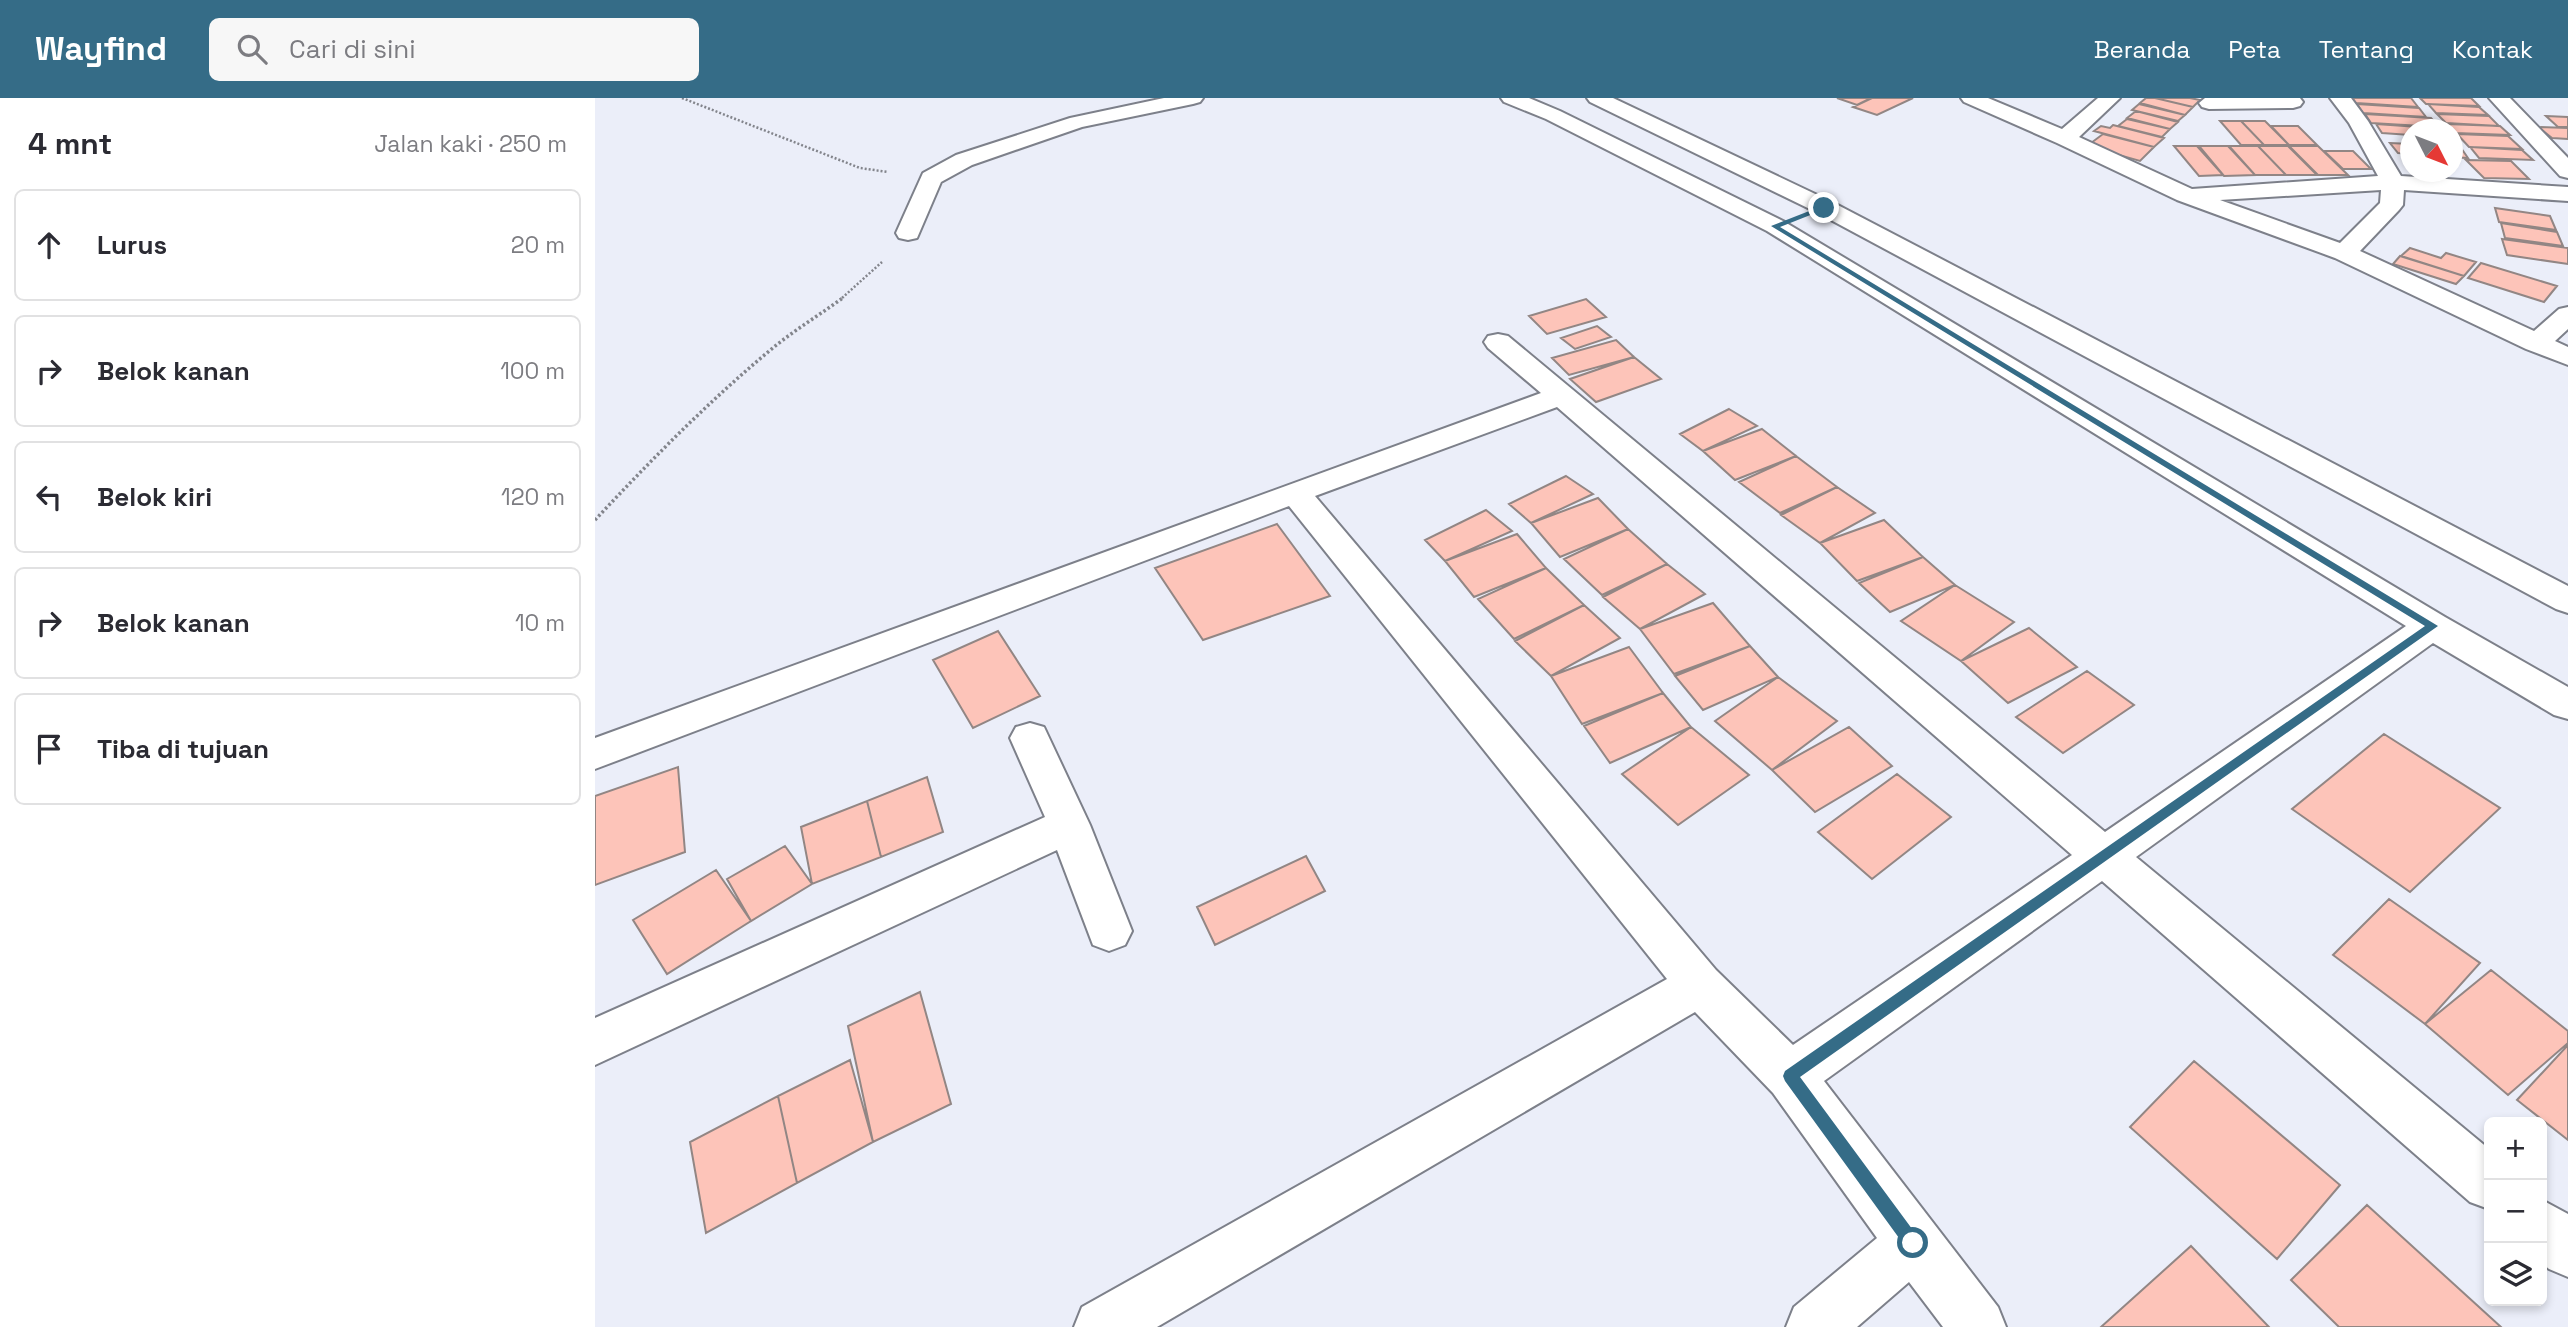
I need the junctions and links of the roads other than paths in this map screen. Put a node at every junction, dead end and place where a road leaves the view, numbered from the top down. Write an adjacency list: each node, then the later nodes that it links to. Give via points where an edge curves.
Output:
1 (1193, 98): 18 (street, via 1064,126 988,150 930,178)
2 (1511, 98): 17 (street)
3 (1597, 98): 16 (street)
4 (1971, 98): 11 (street)
5 (2110, 98): 11 (street)
6 (2340, 98): 10 (street)
7 (2499, 98): 12 (street)
8 (2209, 103): 9 (street)
9 (2304, 104): 10 (street)
10 (2358, 121): 13 (street)
11 (2065, 138): 15 (street)
12 (2568, 172)
13 (2393, 182): 14 (street); 15 (street); 19 (street, via 2391,205)
14 (2568, 194)
15 (2185, 195): 19 (street)
16 (1824, 208): 17 (street); 26 (street)
17 (1775, 226): 27 (street)
18 (908, 233)
19 (2344, 253): 22 (street)
20 (2568, 315): 22 (street)
21 (1498, 342): 24 (street)
22 (2536, 343): 23 (street)
23 (2568, 357)
24 (1561, 396): 25 (street); 32 (street)
25 (1295, 492): 30 (street); 34 (street)
26 (2568, 601)
27 (2432, 626): 28 (street); 32 (street)
28 (2568, 705)
29 (1030, 737): 31 (street)
30 (595, 754)
31 (1069, 825): 33 (street); 35 (street)
32 (2103, 858): 36 (street); 37 (street)
33 (1108, 931)
34 (1700, 985): 36 (street); 41 (street)
35 (595, 1042)
36 (1790, 1076): 39 (street)
37 (2485, 1180)
38 (2547, 1231): 40 (street)
39 (1913, 1243): 42 (street); 43 (street)
40 (2568, 1250)
41 (1102, 1327)
42 (1814, 1327)
43 (1978, 1327)

